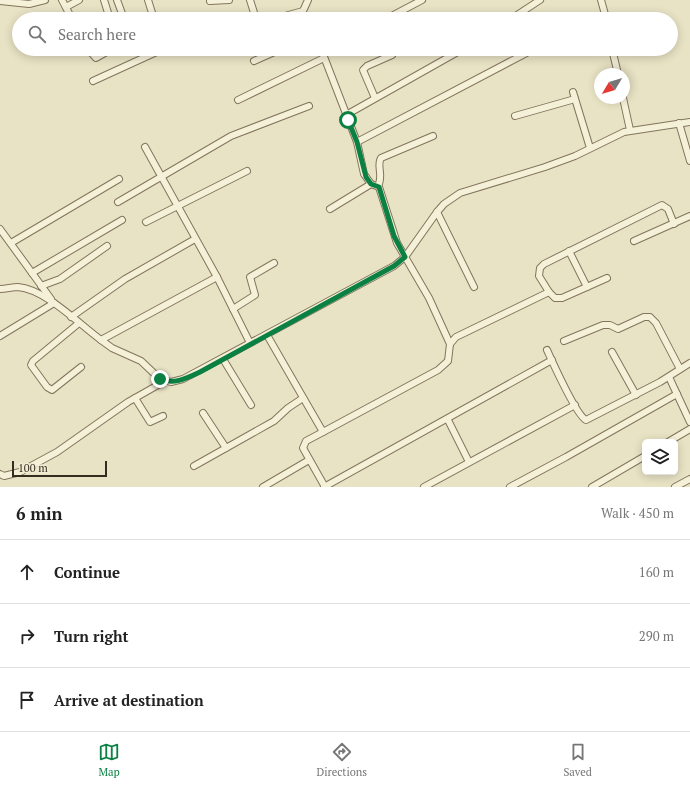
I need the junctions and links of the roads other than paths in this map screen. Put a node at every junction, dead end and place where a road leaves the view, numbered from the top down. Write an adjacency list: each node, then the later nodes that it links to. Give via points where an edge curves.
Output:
1 (45, 0): 13 (street, via 29,4)
2 (62, 0): 15 (street)
3 (79, 0): 15 (street)
4 (104, 0): 17 (street)
5 (117, 0): 18 (street)
6 (148, 0): 19 (street)
7 (229, 0): 14 (street)
8 (250, 0): 20 (street)
9 (308, 0): 21 (street, via 303,11)
10 (422, 0): 22 (street)
11 (540, 0): 23 (street)
12 (601, 0): 24 (street)
13 (0, 1)
14 (210, 1)
15 (66, 7): 16 (street)
16 (68, 12)
17 (108, 12)
18 (121, 12)
19 (152, 12)
20 (254, 12)
21 (299, 12)
22 (399, 12)
23 (522, 12)
24 (604, 12)
25 (147, 56): 35 (street)
26 (264, 56): 33 (street)
27 (317, 56): 39 (street)
28 (323, 56): 42 (street)
29 (390, 56): 37 (street, via 363,70)
30 (450, 56): 37 (street)
31 (521, 56): 48 (street)
32 (614, 56): 34 (street)
33 (254, 60)
34 (617, 68)
35 (92, 81)
36 (573, 92): 38 (street)
37 (375, 98): 42 (street)
38 (575, 99): 43 (street); 50 (street)
39 (238, 100)
40 (624, 104): 46 (street)
41 (309, 106): 53 (street, via 235,134)
42 (346, 115): 48 (street)
43 (516, 116)
44 (690, 122): 45 (street)
45 (679, 123): 46 (street); 51 (street)
46 (630, 130): 50 (street)
47 (433, 136): 56 (street, via 381,158 381,178)
48 (357, 142): 55 (street, via 364,174)
49 (145, 147): 53 (street)
50 (590, 148): 60 (street, via 545,167 460,194)
51 (690, 161)
52 (247, 171): 58 (street)
53 (162, 177): 57 (street); 58 (street)
54 (119, 179): 68 (street)
55 (371, 184): 56 (street); 59 (street)
56 (378, 186): 71 (street, via 394,236)
57 (118, 202)
58 (177, 206): 63 (street); 66 (street)
59 (330, 209)
60 (437, 212): 71 (street); 77 (street)
61 (690, 216): 64 (street)
62 (122, 220): 73 (street)
63 (146, 222)
64 (674, 224): 67 (street); 70 (street, via 668,209 662,205)
65 (0, 229): 68 (street)
66 (195, 239): 74 (street); 83 (street, via 125,279)
67 (634, 241)
68 (11, 243): 73 (street)
69 (107, 246): 76 (street, via 60,279)
70 (569, 251): 78 (street); 80 (street, via 540,268 539,276)
71 (405, 257): 85 (street, via 394,266); 90 (street, via 429,298)
72 (274, 263): 82 (street, via 250,277 255,295)
73 (32, 273): 76 (street)
74 (218, 277): 82 (street); 87 (street)
75 (607, 278): 78 (street)
76 (41, 286): 81 (street)
77 (474, 287)
78 (587, 287): 80 (street, via 558,299)
79 (0, 289): 81 (street, via 19,287)
80 (549, 292): 90 (street, via 456,337)
81 (53, 302): 83 (street); 86 (street)
82 (233, 309): 89 (street)
83 (71, 317): 84 (street)
84 (79, 323): 87 (street); 96 (street, via 31,365 52,390)
85 (267, 335): 89 (street); 103 (street)
86 (0, 336)
87 (100, 340): 99 (street, via 140,361)
88 (564, 341): 97 (street, via 604,325 618,329 650,317 656,323)
89 (250, 343): 93 (street)
90 (450, 344): 111 (street, via 448,361 438,370)
91 (547, 350): 94 (street)
92 (612, 352): 101 (street)
93 (222, 359): 99 (street, via 183,379); 104 (street)
94 (552, 360): 105 (street); 109 (street)
95 (690, 363): 97 (street)
96 (81, 367)
97 (680, 369): 98 (street)
98 (669, 377): 100 (street); 101 (street)
99 (165, 381): 102 (street)
100 (677, 394): 108 (street); 121 (street)
101 (636, 395): 105 (street, via 586,420)
102 (135, 398): 107 (street, via 150,422); 118 (street, via 57,452 12,475)
103 (303, 398): 111 (street); 113 (street, via 274,421)
104 (251, 405)
105 (575, 406): 116 (street)
106 (203, 413): 113 (street)
107 (162, 416)
108 (689, 418)
109 (448, 420): 116 (street); 122 (street)
110 (690, 429): 112 (street)
111 (323, 432): 115 (street, via 303,445)
112 (673, 439)
113 (226, 448): 117 (street)
114 (642, 458): 124 (street)
115 (309, 460): 120 (street); 122 (street)
116 (470, 462): 123 (street)
117 (194, 466)
118 (0, 474)
119 (690, 479): 125 (street)
120 (267, 486)
121 (514, 486)
122 (325, 487)
123 (424, 487)
124 (592, 487)
125 (675, 487)

